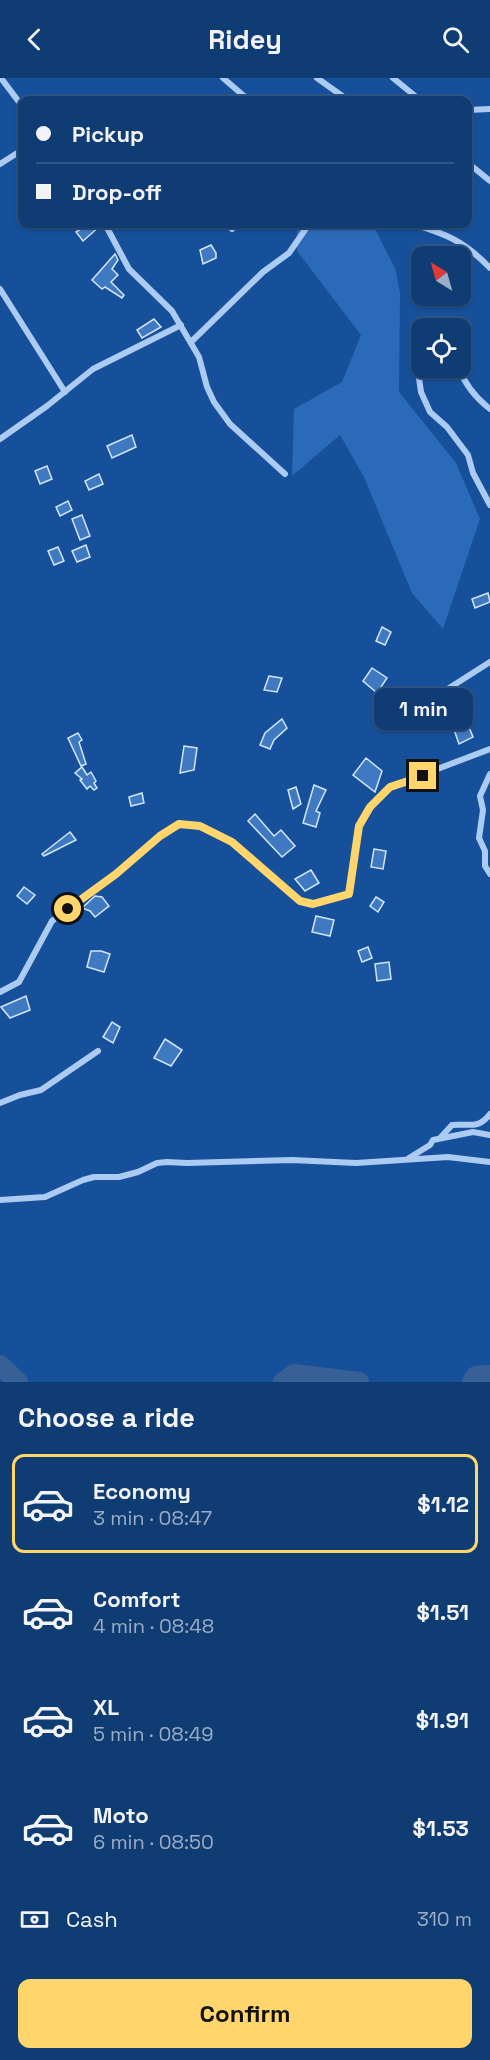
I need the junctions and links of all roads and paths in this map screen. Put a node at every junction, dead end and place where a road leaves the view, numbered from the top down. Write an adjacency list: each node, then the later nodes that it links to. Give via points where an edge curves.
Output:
1 (1, 78): 5 (street)
2 (223, 78): 7 (street)
3 (317, 78): 8 (street)
4 (393, 78): 9 (street)
5 (5, 84): 6 (street); 10 (street)
6 (0, 90)
7 (244, 96)
8 (342, 96)
9 (415, 96)
10 (18, 101)
11 (490, 108): 12 (street)
12 (472, 110)
13 (18, 153): 14 (street)
14 (0, 164)
15 (472, 165): 16 (street)
16 (490, 181)
17 (107, 228): 22 (street, via 129,269)
18 (306, 228): 23 (street, via 289,253 263,272)
19 (426, 228): 20 (street, via 470,248)
20 (490, 268)
21 (0, 289): 26 (street)
22 (181, 325): 23 (street); 26 (street, via 93,369)
23 (191, 342): 29 (street, via 214,402 230,424)
24 (419, 378): 30 (street, via 430,412 468,455)
25 (463, 378): 27 (street, via 477,399)
26 (65, 392): 28 (street)
27 (490, 409)
28 (0, 439)
29 (285, 474)
30 (490, 505)
31 (490, 662): 32 (street)
32 (410, 713)
33 (490, 749): 36 (street, via 390,787 370,807 359,826 349,894 313,904 300,901 232,842 200,826 179,824 52,921 19,982)
34 (490, 774): 35 (street, via 480,796 483,810 479,838)
35 (490, 874)
36 (0, 992)
37 (98, 1051): 38 (street, via 41,1090)
38 (0, 1102)
39 (490, 1114): 41 (street, via 474,1126 452,1125)
40 (490, 1135): 41 (street, via 473,1132)
41 (441, 1138): 42 (street)
42 (402, 1160): 43 (street, via 447,1157); 44 (street, via 167,1162 119,1177 83,1180 45,1197)
43 (490, 1162)
44 (0, 1200)

